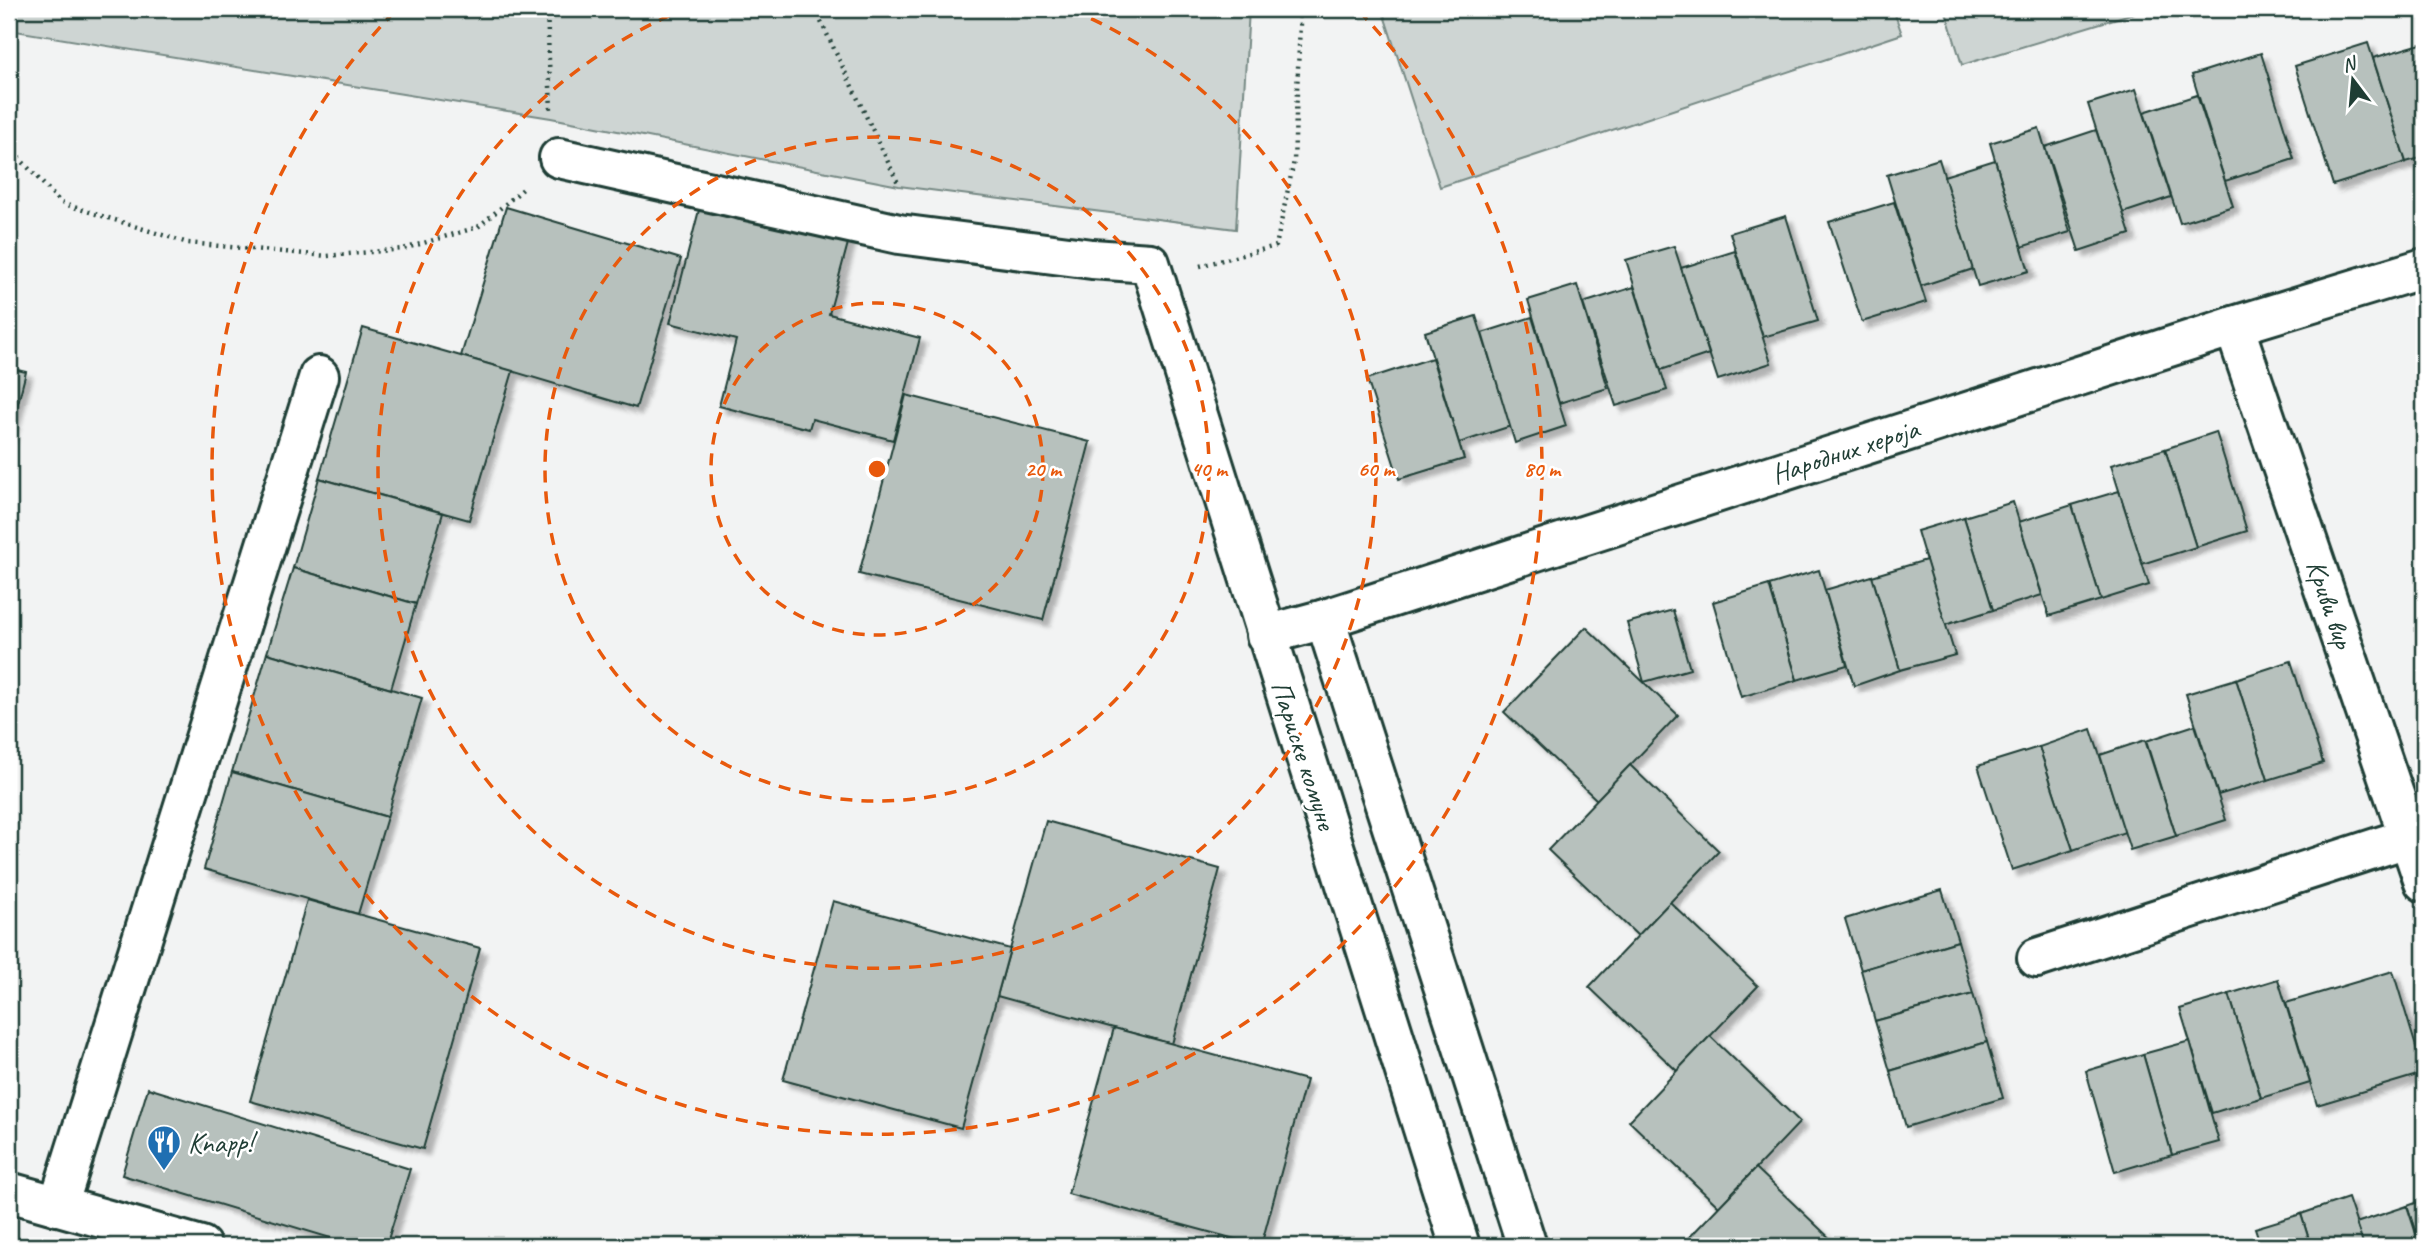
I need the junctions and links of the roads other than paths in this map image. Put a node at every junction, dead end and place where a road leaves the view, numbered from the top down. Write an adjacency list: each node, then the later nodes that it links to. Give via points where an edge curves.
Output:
1 (559, 158): 6 (street, Париске комуне, via 899,234 1150,263)
2 (2424, 268): 3 (street, Народних хероја)
3 (2234, 326): 5 (street, Народних хероја); 7 (street, Криви вир)
4 (319, 376): 11 (street)
5 (1325, 619): 6 (street, Народних хероја); 14 (street)
6 (1266, 635): 13 (street, Париске комуне)
7 (2410, 837): 8 (street, Криви вир); 9 (street)
8 (2424, 882)
9 (2037, 958)
10 (9, 1192): 11 (street)
11 (58, 1206): 12 (street)
12 (201, 1246)
13 (1460, 1246)
14 (1527, 1246)

